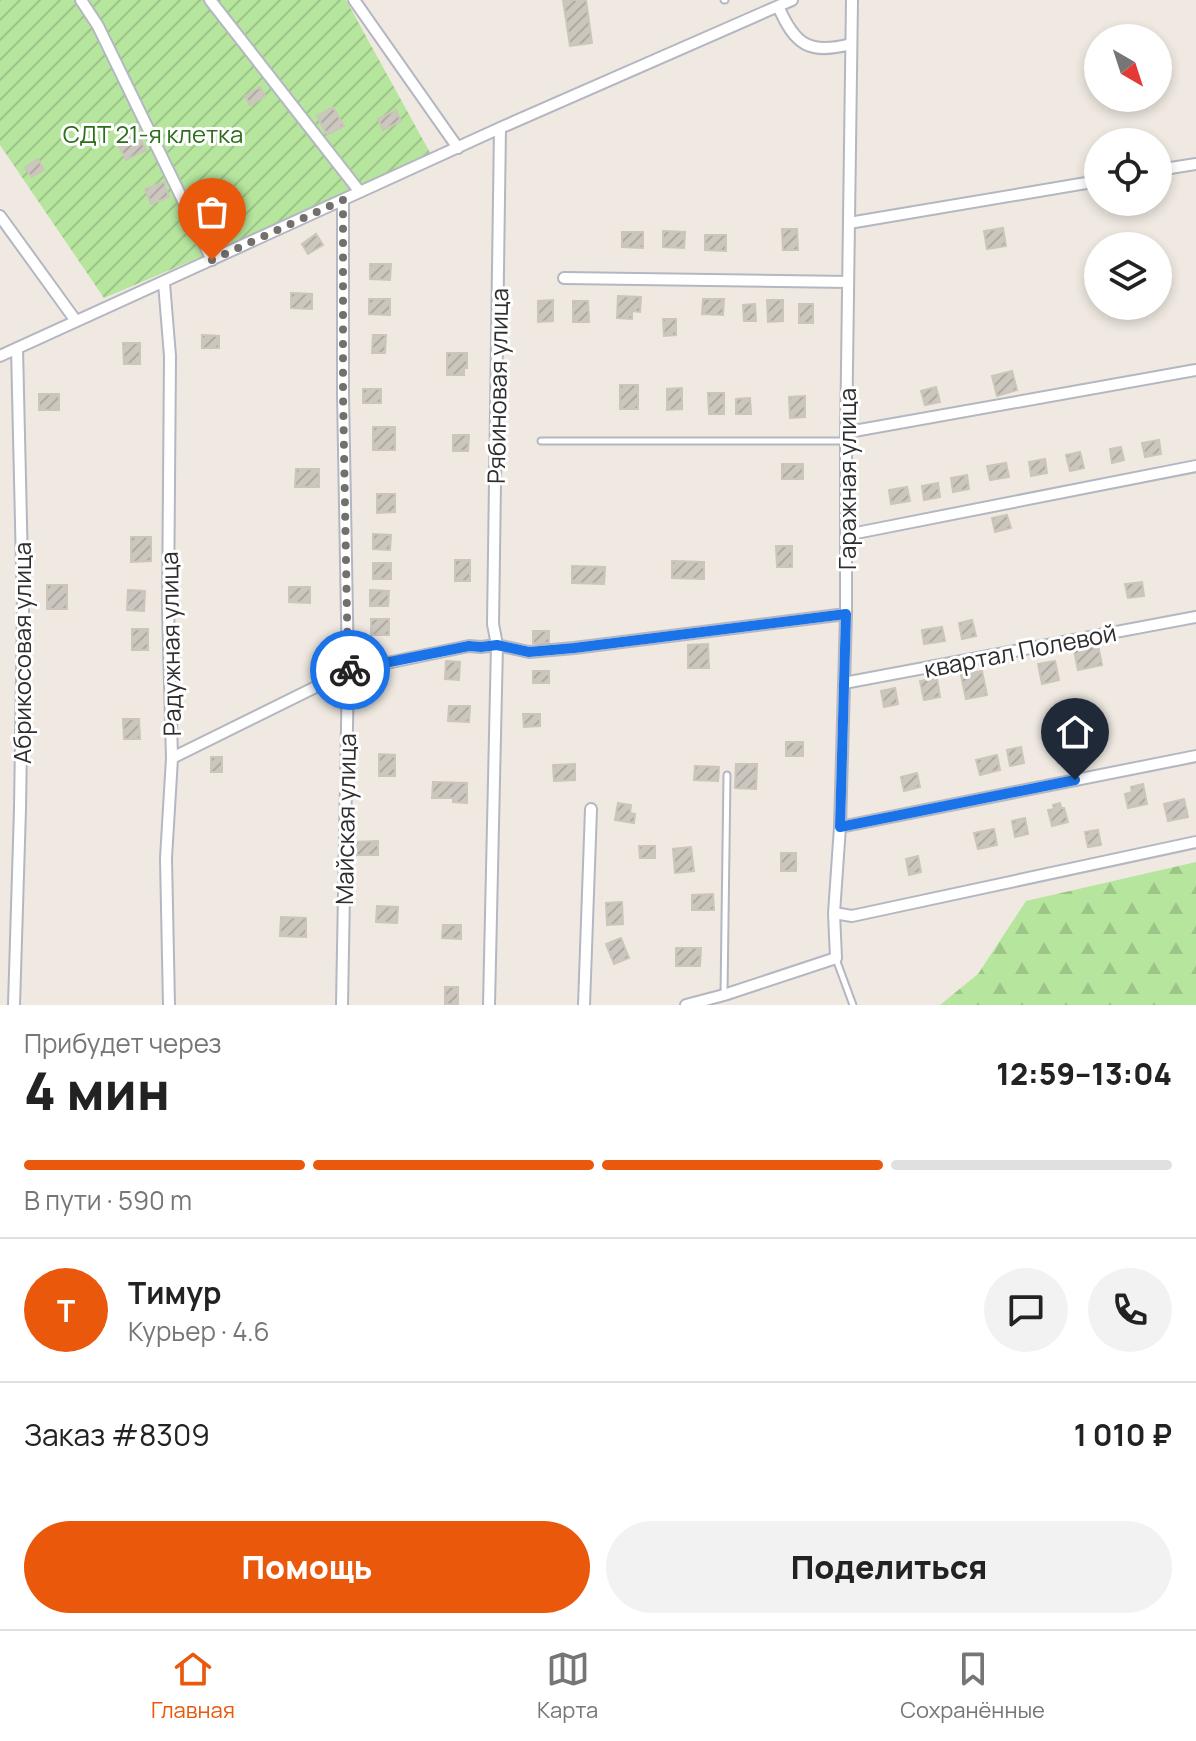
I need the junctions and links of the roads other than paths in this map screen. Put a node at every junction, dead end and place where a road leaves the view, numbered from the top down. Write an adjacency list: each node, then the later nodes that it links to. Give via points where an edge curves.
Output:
1 (81, 0): 17 (street)
2 (210, 0): 13 (street)
3 (354, 0): 9 (street)
4 (792, 0): 6 (street)
5 (852, 0): 7 (street, Гаражная улица)
6 (778, 6): 7 (street, via 797,39 813,48); 8 (street)
7 (851, 44): 16 (street, Гаражная улица)
8 (500, 128): 9 (street); 32 (street, Рябиновая улица, via 493,624)
9 (458, 148): 13 (street)
10 (1196, 164): 11 (street)
11 (1172, 168)
12 (1084, 183): 16 (street)
13 (360, 192): 14 (street)
14 (343, 200): 17 (street); 33 (street, Майская улица)
15 (0, 216): 21 (street)
16 (849, 223): 19 (street, Гаражная улица)
17 (212, 260): 20 (street)
18 (564, 278): 19 (street)
19 (848, 282): 27 (street, Гаражная улица)
20 (164, 283): 21 (street); 36 (street, Радужная улица, via 170,356)
21 (76, 321): 22 (street)
22 (17, 348): 23 (street); 44 (street, Абрикосовая улица, via 23,610)
23 (0, 356)
24 (1196, 370): 25 (street)
25 (854, 431)
26 (541, 441): 27 (lane)
27 (846, 441): 29 (street, Гаражная улица)
28 (1196, 466): 29 (street)
29 (846, 535): 30 (street, Гаражная улица)
30 (846, 614): 32 (street, via 529,652); 34 (street, Гаражная улица)
31 (1196, 617): 34 (street, квартал Полевой)
32 (497, 645): 33 (street); 47 (street, Рябиновая улица)
33 (348, 671): 36 (street); 46 (street, Майская улица)
34 (844, 683): 39 (street, Гаражная улица)
35 (1196, 756): 39 (street)
36 (172, 758): 45 (street, Радужная улица, via 166,858)
37 (727, 775): 43 (lane)
38 (591, 809): 48 (street)
39 (840, 827): 41 (street, Гаражная улица)
40 (1196, 842): 41 (street, via 852,916)
41 (834, 913): 42 (street, Гаражная улица)
42 (836, 958): 43 (street); 50 (lane)
43 (724, 995): 49 (street)
44 (14, 1005)
45 (169, 1005)
46 (342, 1005)
47 (489, 1005)
48 (584, 1005)
49 (686, 1005)
50 (853, 1005)

